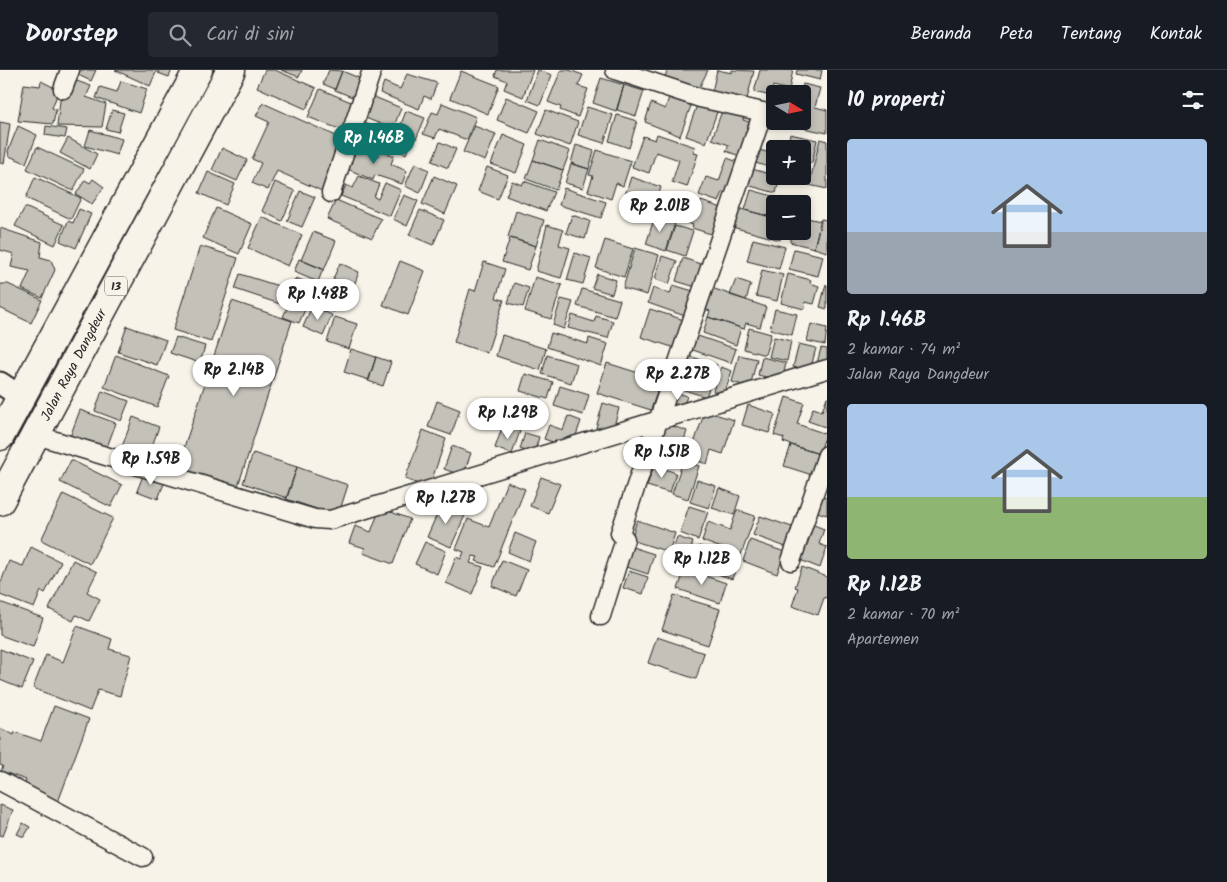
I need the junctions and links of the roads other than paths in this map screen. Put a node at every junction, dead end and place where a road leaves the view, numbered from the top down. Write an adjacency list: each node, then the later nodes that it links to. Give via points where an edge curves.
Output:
1 (70, 70): 6 (street)
2 (198, 70): 9 (highway, 13)
3 (231, 70): 11 (highway, Jalan Raya Dangdeur / 13)
4 (372, 70): 7 (street)
5 (615, 70): 10 (street, via 700,98 763,112)
6 (63, 89)
7 (331, 193)
8 (827, 369): 10 (street)
9 (11, 390): 12 (highway, 13)
10 (659, 420): 11 (street, via 330,520 315,519); 16 (street, via 620,533 625,540)
11 (36, 435): 14 (highway, Jalan Raya Dangdeur / 13)
12 (0, 436)
13 (827, 455): 15 (street)
14 (0, 501)
15 (791, 561)
16 (601, 616)
17 (0, 781): 18 (street)
18 (144, 857)

